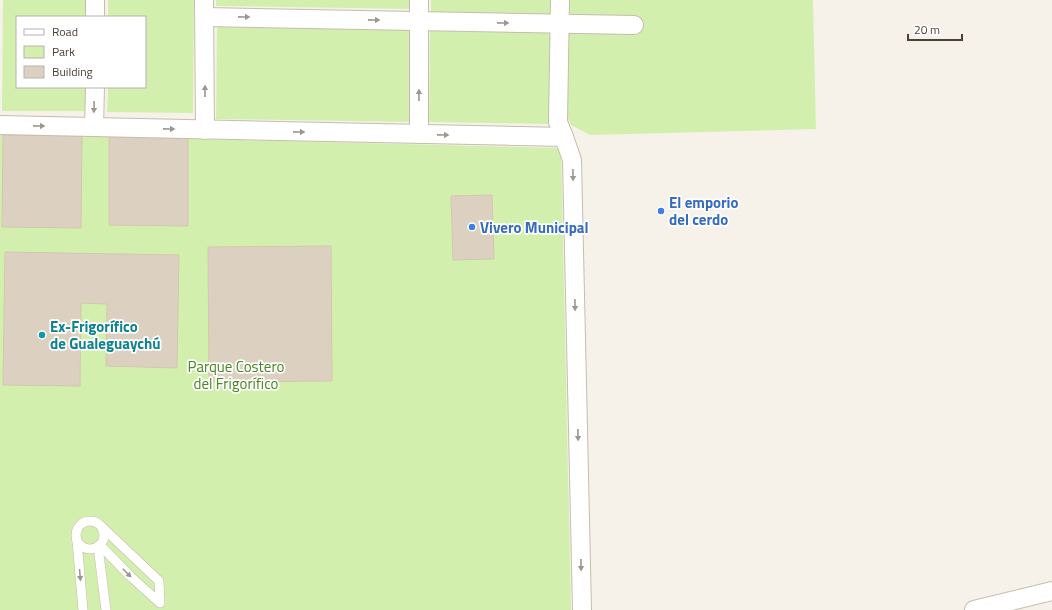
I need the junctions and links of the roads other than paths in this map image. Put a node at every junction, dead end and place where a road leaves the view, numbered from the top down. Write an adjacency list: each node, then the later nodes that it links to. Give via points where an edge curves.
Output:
1 (96, 0): 5 (street)
2 (420, 0): 6 (street)
3 (560, 0): 7 (street)
4 (204, 8): 6 (street, one-way to 6); 12 (street, one-way to 4)
5 (95, 16)
6 (419, 21): 7 (street, one-way to 7); 13 (street, one-way to 6)
7 (560, 24): 8 (street); 14 (street, via 558,122)
8 (634, 26)
9 (94, 88): 11 (street, one-way to 11)
10 (0, 125): 11 (street, one-way to 11)
11 (94, 127): 12 (street, one-way to 12)
12 (205, 130): 13 (street, one-way to 13)
13 (419, 134): 14 (street, one-way to 14)
14 (564, 137): 22 (street, one-way to 22, via 572,160)
15 (101, 526): 16 (lane, via 89,520 80,524 76,532); 17 (lane, via 104,538); 19 (lane, via 159,581)
16 (77, 541): 17 (lane, via 87,549); 20 (lane, one-way to 20)
17 (99, 546): 19 (lane, one-way to 19); 21 (lane)
18 (1052, 591): 23 (street)
19 (160, 607)
20 (83, 610)
21 (106, 610)
22 (582, 610)
23 (974, 610)

